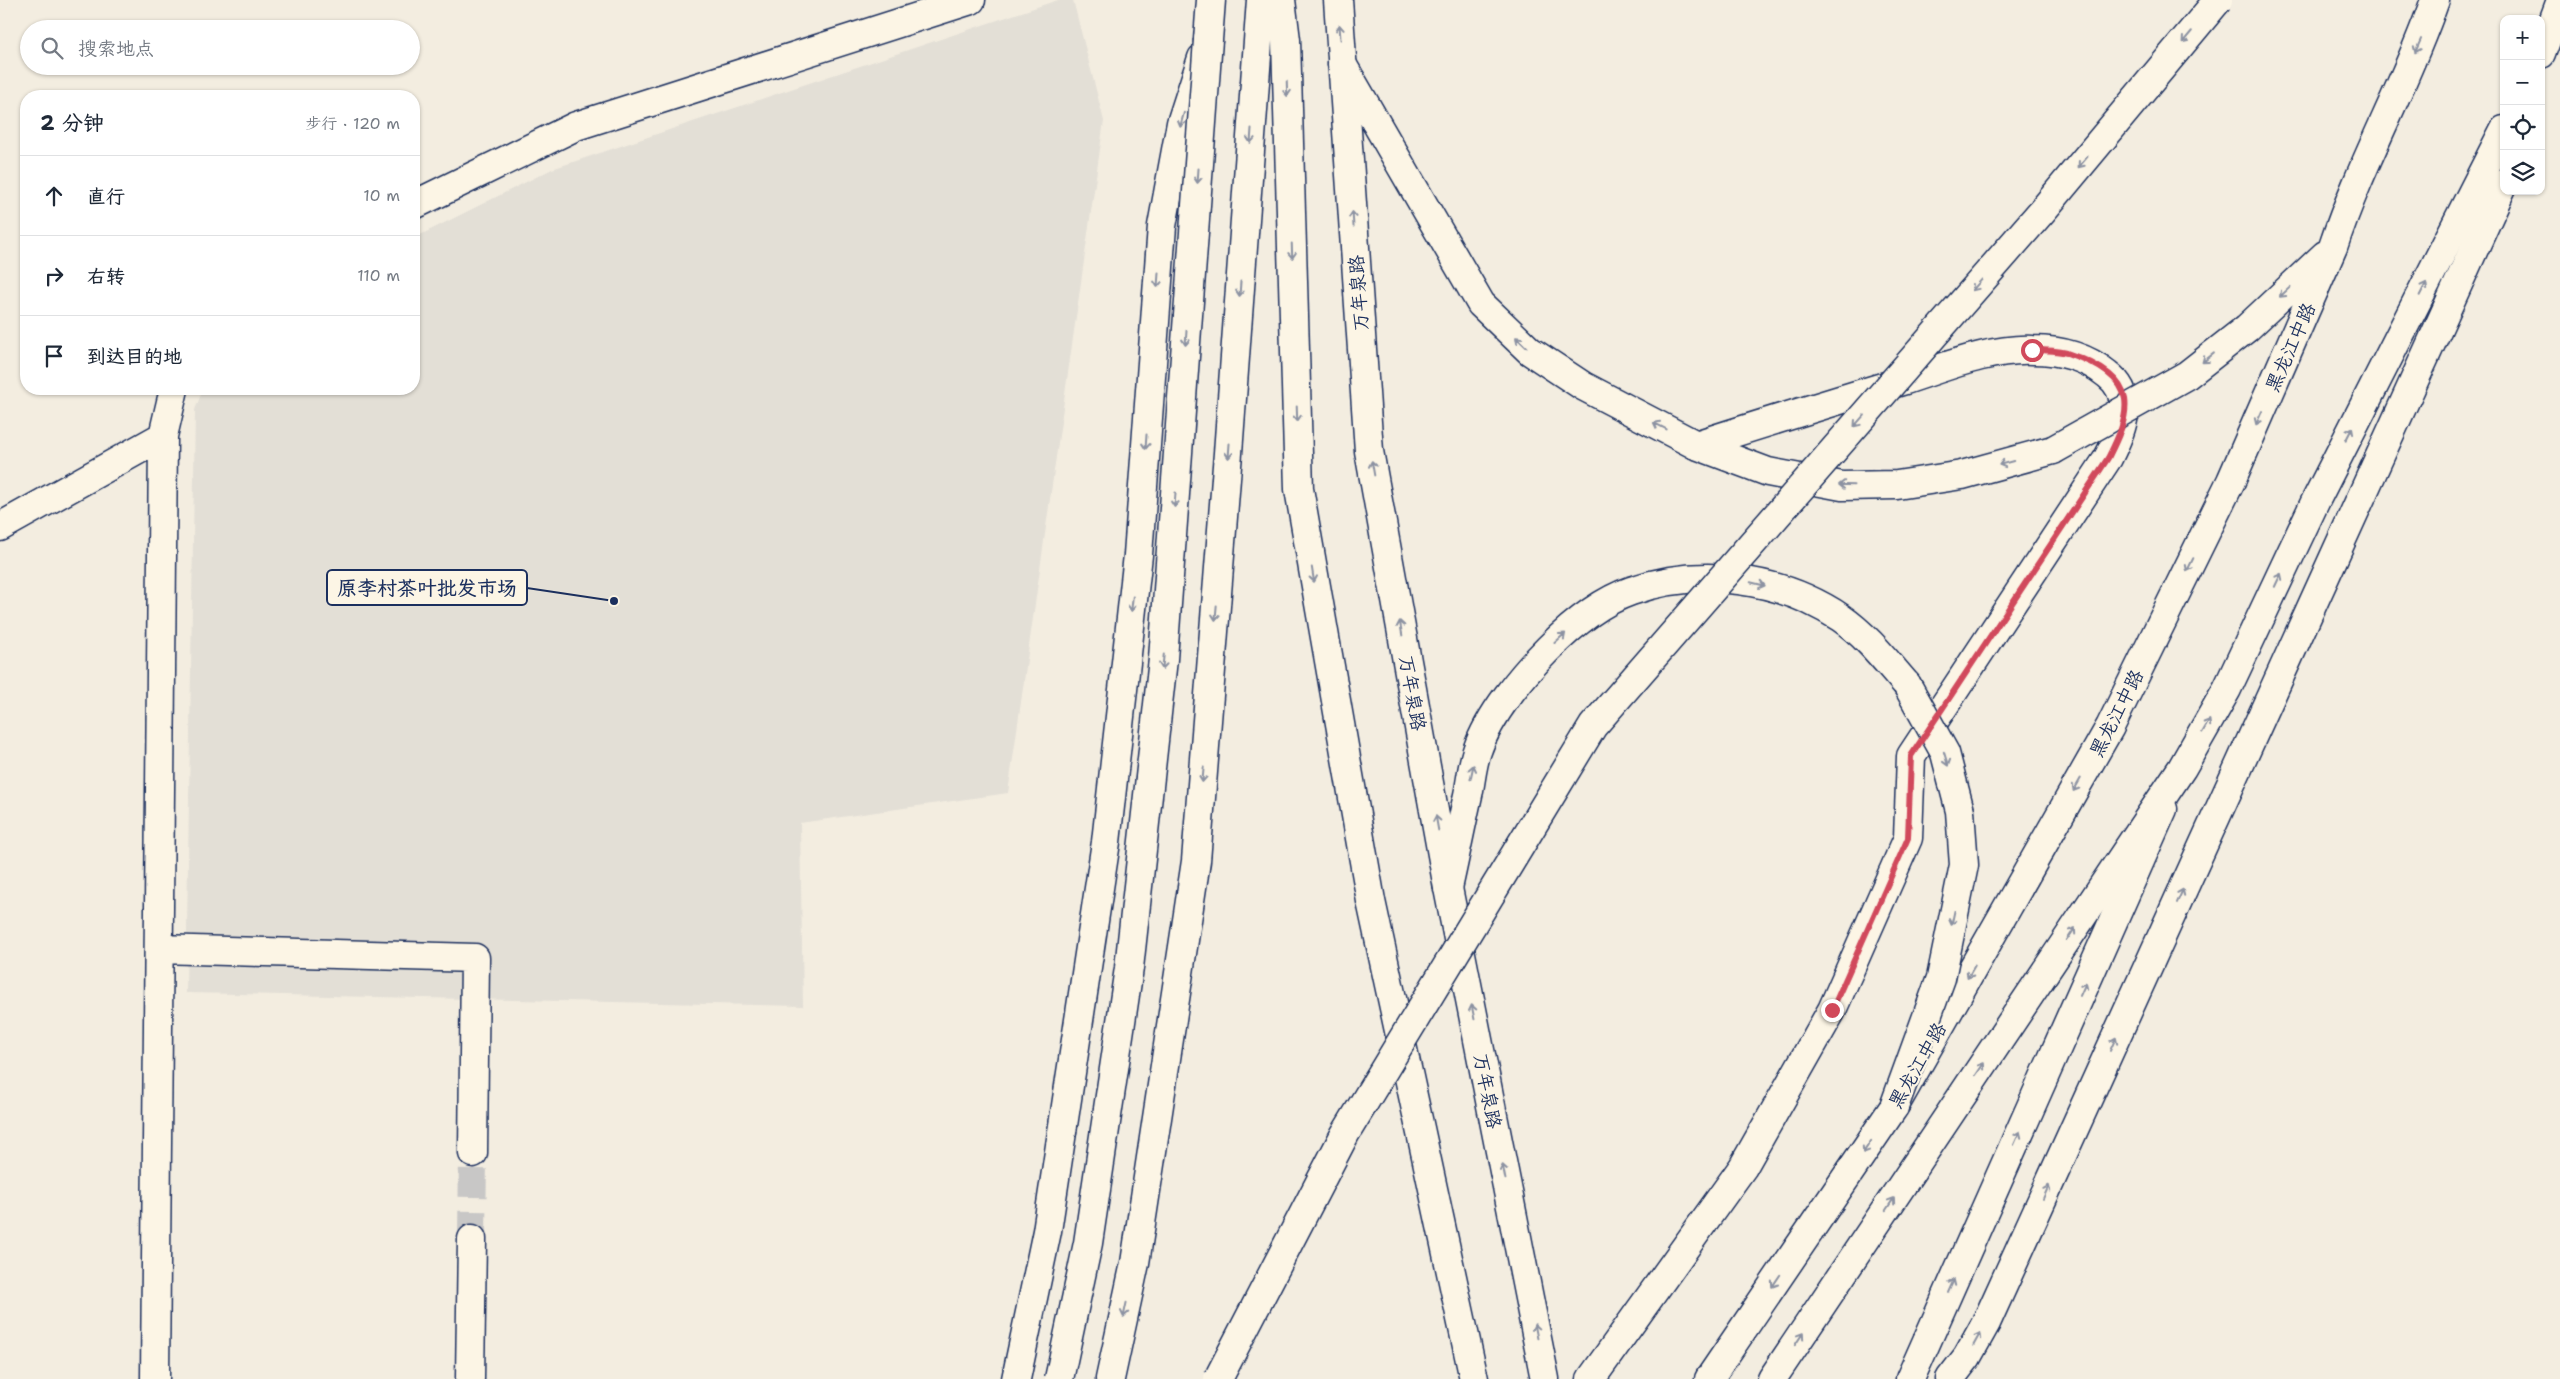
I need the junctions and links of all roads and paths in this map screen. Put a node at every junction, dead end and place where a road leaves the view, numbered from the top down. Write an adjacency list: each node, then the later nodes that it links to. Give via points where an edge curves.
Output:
1 (971, 0): 14 (main road, via 576,126)
2 (1211, 0): 9 (main road)
3 (1261, 0): 30 (main road, one-way to 30, via 1196,861 1135,1263)
4 (1281, 0): 32 (main road, one-way to 32, via 1286,50 1299,489 1371,901)
5 (1338, 0): 11 (main road, 万年泉路, one-way to 5)
6 (2218, 0): 31 (main road, one-way to 31, bridge, via 2043,210 1593,726 1345,1134)
7 (2435, 0): 15 (main road, 黑龙江中路, one-way to 15, via 2345,212)
8 (2560, 3): 10 (main road)
9 (1208, 40): 28 (main road, one-way to 28, via 1181,123 1162,226 1138,555 1106,842 1048,1231); 29 (main road, one-way to 29, bridge, via 1161,678 1129,968 1088,1243)
10 (2545, 43)
11 (1342, 64): 18 (main road, one-way to 11, via 1583,386 1530,351 1480,304); 21 (main road, 万年泉路, one-way to 11, via 1369,451)
12 (2500, 138): 20 (main road, one-way to 12, via 2227,689 2320,491)
13 (2500, 192): 38 (main road, one-way to 13, via 1986,1323)
14 (420, 202)
15 (2334, 247): 18 (main road, one-way to 18, bridge, via 2247,328 2186,375 2053,450 1962,475 1898,485 1842,486 1768,472); 23 (main road, 黑龙江中路, one-way to 23, bridge, via 2231,481 2110,727)
16 (173, 395): 17 (main road)
17 (163, 436): 19 (main road); 22 (main road)
18 (1696, 444): 34 (main road, via 1981,356 2032,350 2065,352 2097,366 2114,379 2125,397 2123,422 2108,458 1911,756 1908,838 1832,1010 1743,1167)
19 (0, 527)
20 (2182, 768): 36 (main road, one-way to 20); 37 (main road, one-way to 20)
21 (1448, 888): 23 (main road, one-way to 23, bridge, via 1477,750 1498,709 1534,662 1592,611 1630,591 1672,580 1706,577 1783,590 1819,604 1868,640 1907,685 1945,753 1960,811 1964,865 1941,978); 33 (main road, 万年泉路, one-way to 21)
22 (159, 949): 24 (main road, via 475,958); 26 (main road)
23 (1894, 1106): 35 (main road, 黑龙江中路, one-way to 35)
24 (473, 1153)
25 (472, 1239): 27 (main road)
26 (155, 1379)
27 (470, 1379)
28 (1016, 1379)
29 (1060, 1379)
30 (1110, 1379)
31 (1218, 1379)
32 (1474, 1379)
33 (1545, 1379)
34 (1591, 1379)
35 (1709, 1379)
36 (1772, 1379)
37 (1910, 1379)
38 (1950, 1379)

